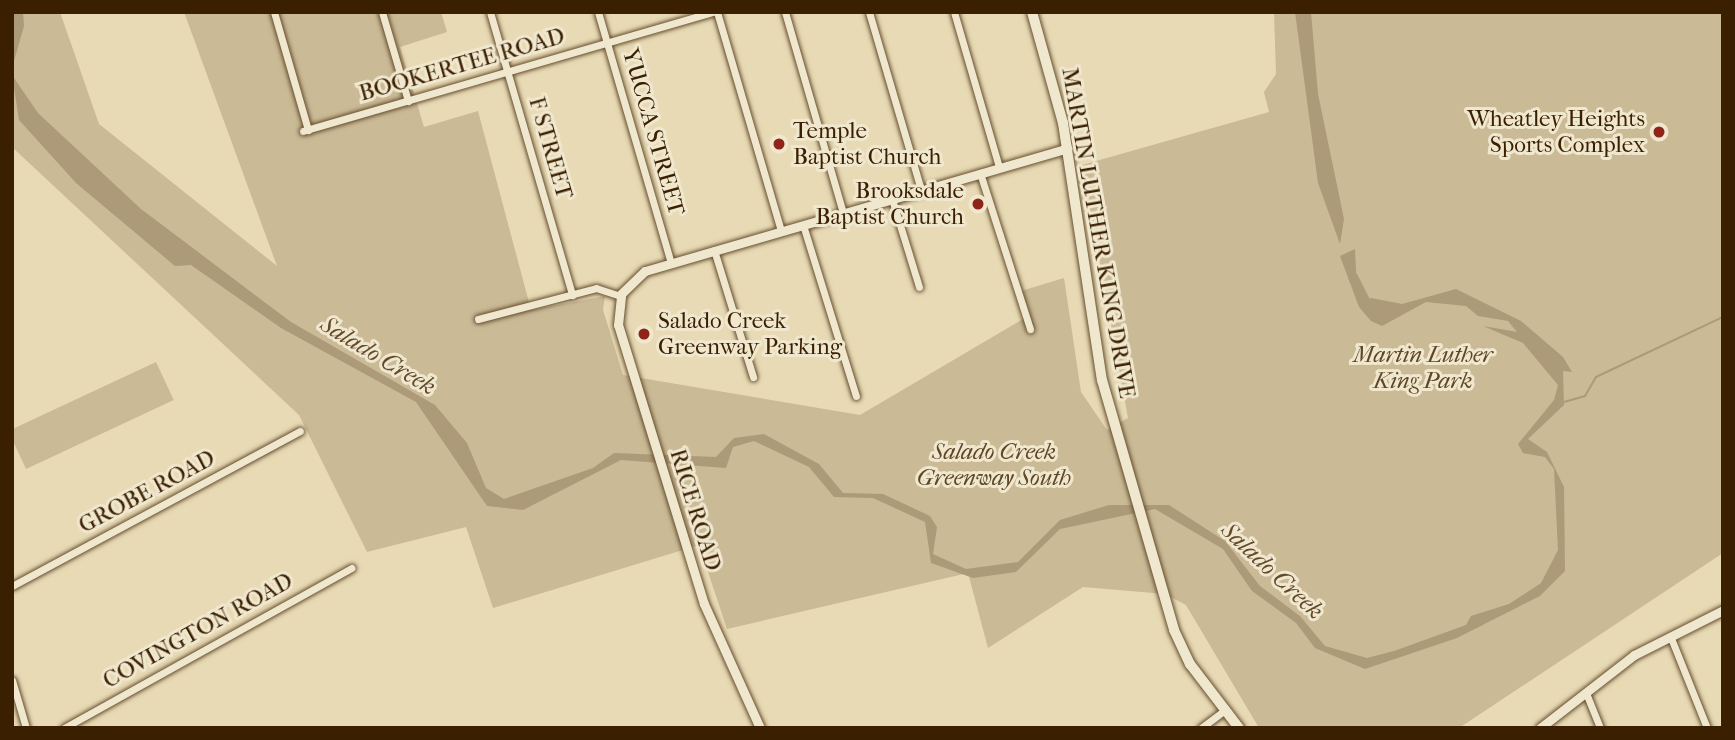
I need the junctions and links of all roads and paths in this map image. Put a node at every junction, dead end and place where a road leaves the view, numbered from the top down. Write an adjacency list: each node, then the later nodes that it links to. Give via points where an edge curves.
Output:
1 (274, 12): 12 (street, BOOKERTEE ROAD, via 306,130)
2 (382, 12): 12 (street)
3 (490, 12): 11 (street, F STREET)
4 (598, 12): 10 (street, YUCCA STREET)
5 (785, 12): 18 (street)
6 (869, 12): 16 (street)
7 (954, 12): 14 (street)
8 (1032, 12): 13 (main road, MARTIN LUTHER KING DRIVE)
9 (711, 13): 10 (street, BOOKERTEE ROAD); 20 (street)
10 (607, 43): 11 (street, BOOKERTEE ROAD); 22 (street, YUCCA STREET)
11 (507, 72): 12 (street, BOOKERTEE ROAD); 24 (street, F STREET)
12 (408, 101)
13 (1067, 148): 14 (street); 37 (main road, MARTIN LUTHER KING DRIVE, via 1098,362 1112,416 1168,608 1190,664)
14 (999, 167): 15 (street)
15 (980, 173): 16 (street); 27 (street)
16 (921, 190): 17 (street)
17 (892, 199): 18 (street); 23 (street)
18 (843, 213): 19 (street)
19 (803, 225): 20 (street); 29 (street)
20 (781, 231): 21 (street)
21 (714, 250): 22 (street); 28 (street)
22 (671, 263): 25 (street, via 639,274)
23 (919, 287)
24 (572, 295): 25 (street, via 596,288); 26 (street)
25 (620, 296): 40 (street, RICE ROAD, via 616,316 626,353 708,616)
26 (478, 319)
27 (1030, 329)
28 (752, 377)
29 (856, 396)
30 (300, 431): 32 (street, GROBE ROAD)
31 (351, 568): 39 (street, COVINGTON ROAD)
32 (12, 586)
33 (1723, 610): 34 (street)
34 (1671, 638): 36 (street, via 1634,655); 45 (street)
35 (12, 680): 38 (street)
36 (1586, 693): 43 (street); 44 (street)
37 (1226, 709): 41 (street); 42 (main road, MARTIN LUTHER KING DRIVE)
38 (26, 728)
39 (64, 728)
40 (760, 728)
41 (1200, 728)
42 (1239, 728)
43 (1540, 728)
44 (1600, 728)
45 (1707, 728)

